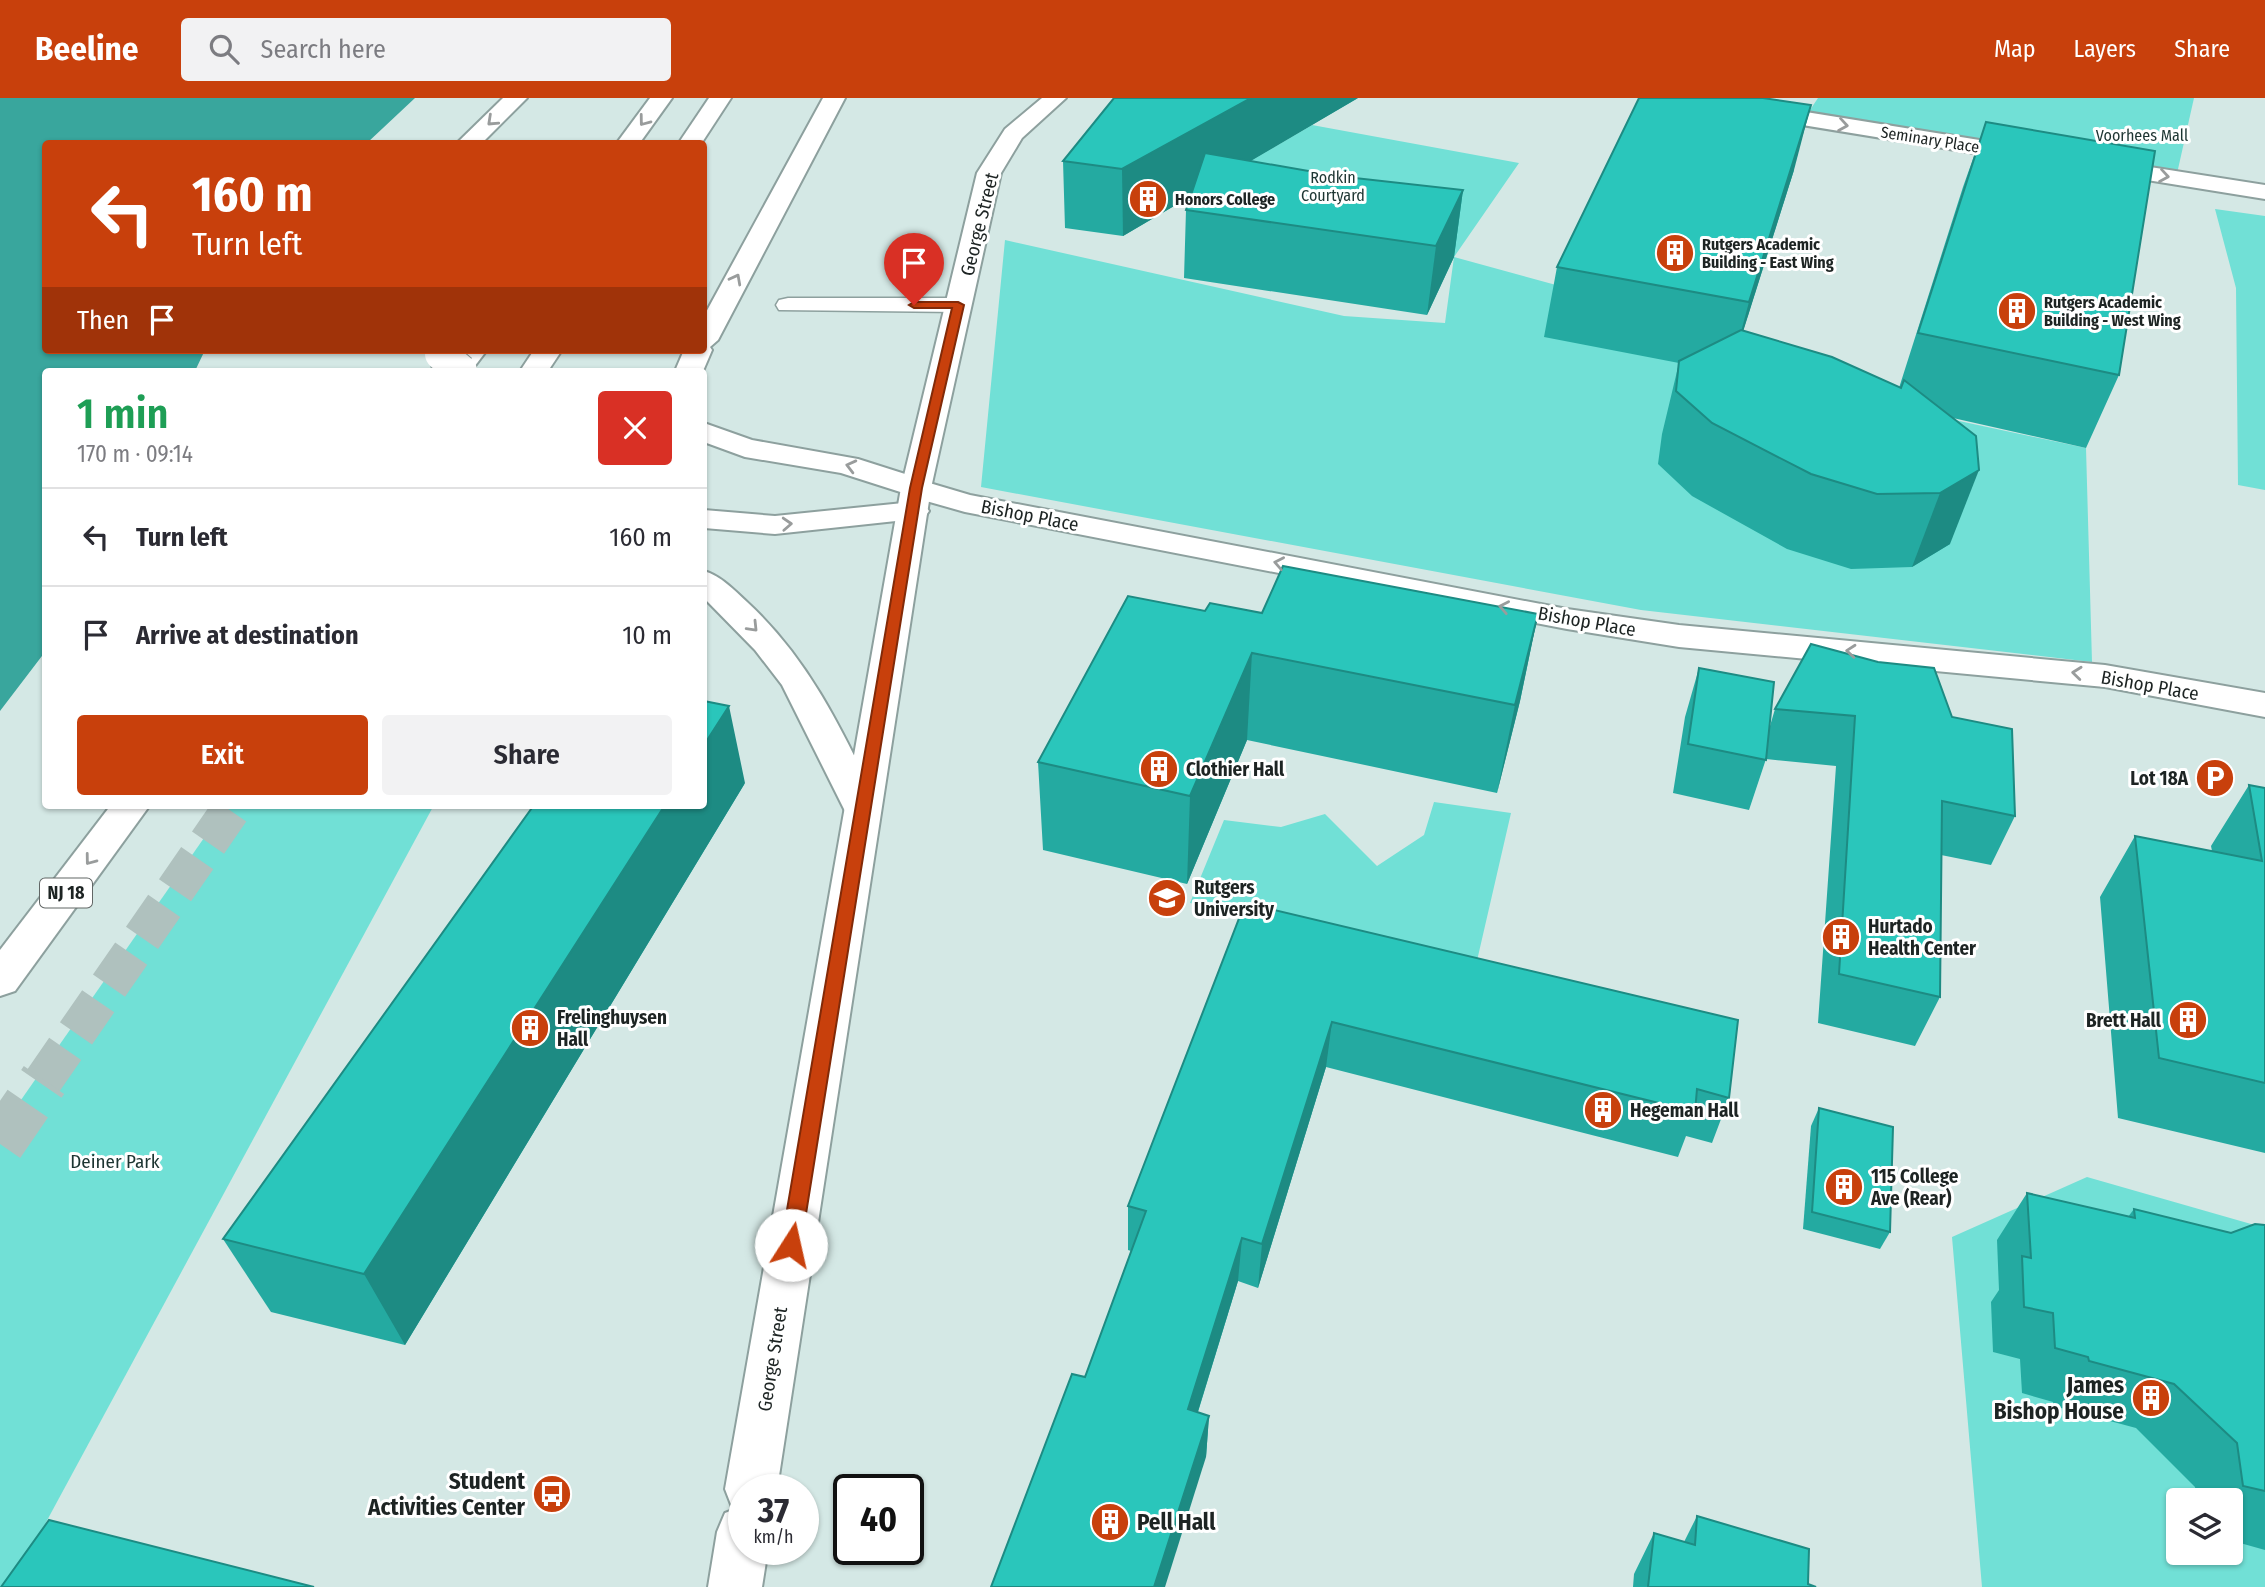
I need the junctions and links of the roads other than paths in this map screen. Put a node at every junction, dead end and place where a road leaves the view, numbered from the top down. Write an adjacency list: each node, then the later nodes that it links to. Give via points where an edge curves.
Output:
1 (516, 98): 7 (main road, one-way to 7)
2 (661, 98): 8 (main road, one-way to 8)
3 (720, 98): 9 (main road)
4 (834, 98): 15 (main road, one-way to 4)
5 (1055, 98): 14 (main road, George Street, via 1013,134 989,173)
6 (1679, 98): 10 (main road, Seminary Place, one-way to 10)
7 (471, 140)
8 (630, 140)
9 (692, 140)
10 (2046, 158)
11 (2072, 162): 12 (main road, one-way to 12)
12 (2265, 192)
13 (788, 305): 14 (lane)
14 (958, 305): 19 (main road, George Street)
15 (707, 334)
16 (441, 354): 17 (main road, bridge)
17 (456, 368)
18 (707, 433): 19 (main road, Bishop Place, one-way to 18, via 847,465 745,448)
19 (914, 500): 20 (main road, one-way to 19, via 789,524); 22 (main road, Bishop Place, one-way to 19, via 2105,676 1679,636 1567,619 965,503); 23 (main road, George Street)
20 (711, 521)
21 (707, 584): 23 (main road, one-way to 23, via 787,667)
22 (2265, 705)
23 (861, 808): 26 (main road, George Street)
24 (128, 809): 25 (main road, NJ 18, one-way to 25)
25 (0, 980)
26 (753, 1474)
27 (739, 1565): 28 (main road)
28 (735, 1587)

